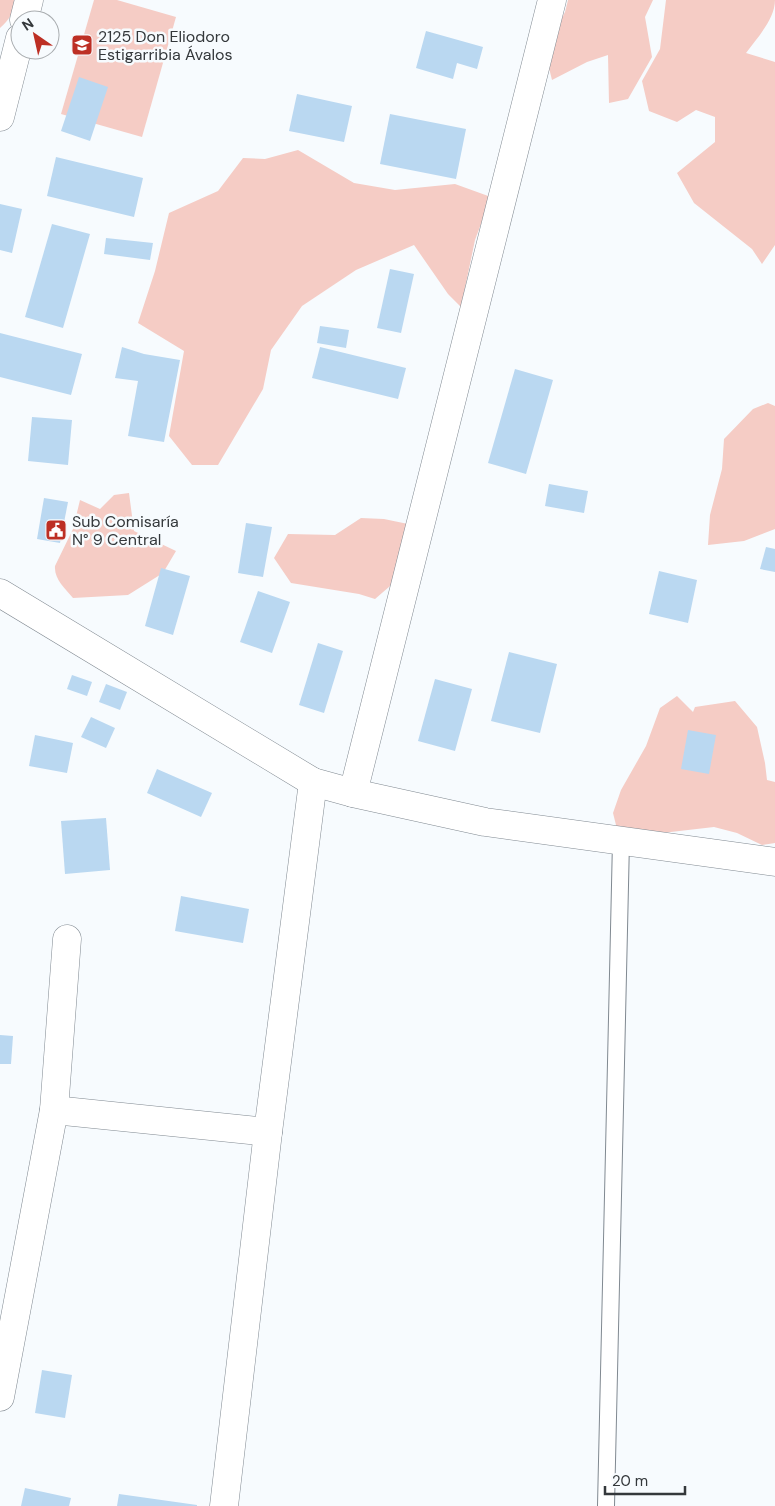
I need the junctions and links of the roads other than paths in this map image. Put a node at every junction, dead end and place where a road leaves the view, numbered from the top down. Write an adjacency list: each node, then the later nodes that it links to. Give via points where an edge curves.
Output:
1 (552, 0): 6 (street)
2 (14, 60): 3 (street)
3 (0, 117)
4 (0, 593): 5 (street)
5 (314, 782): 6 (street); 11 (street)
6 (353, 793): 7 (street, via 485,822)
7 (621, 840): 8 (street); 14 (lane)
8 (775, 862)
9 (67, 939): 10 (street)
10 (54, 1110): 11 (street); 12 (street)
11 (268, 1132): 13 (street)
12 (0, 1397)
13 (224, 1506)
14 (606, 1506)

